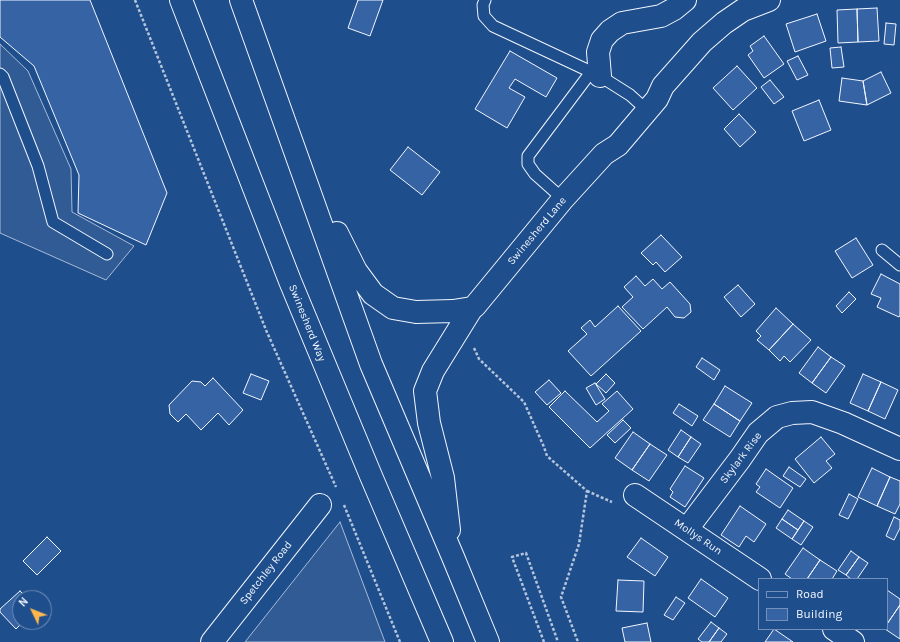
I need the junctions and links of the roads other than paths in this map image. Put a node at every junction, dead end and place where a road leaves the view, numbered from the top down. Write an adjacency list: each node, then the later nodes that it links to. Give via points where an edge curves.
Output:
1 (181, 0): 23 (main road, Swinesherd Way, via 290,281)
2 (242, 0): 15 (main road, via 340,240 356,271 372,294 393,308 416,312); 20 (main road, via 371,364)
3 (485, 0): 7 (lane, via 484,16 493,26)
4 (685, 0): 7 (main road, via 661,16 622,23 610,30 602,40)
5 (769, 0): 8 (main road, Swinesherd Lane, via 743,10 724,23 702,42)
6 (0, 74): 13 (lane, via 38,166 53,222)
7 (595, 74): 9 (lane); 11 (lane, via 528,156 528,164 535,174)
8 (663, 86): 9 (main road, Swinesherd Lane); 10 (main road, Swinesherd Lane, via 657,100 618,145)
9 (640, 104): 10 (main road, Swinesherd Lane, via 612,139)
10 (604, 154): 11 (main road, Swinesherd Lane)
11 (563, 199): 15 (main road, Swinesherd Lane)
12 (882, 250): 14 (lane)
13 (107, 254)
14 (900, 265)
15 (472, 308): 20 (main road, Swinesherd Lane, via 433,371 425,391 429,424 443,478)
16 (900, 449): 19 (main road, Skylark Rise, via 812,412 777,417 758,433)
17 (635, 496): 19 (main road, Mollys Run)
18 (320, 505): 22 (main road, Spetchley Road)
19 (687, 530): 21 (main road, Mollys Run)
20 (453, 557): 24 (main road)
21 (759, 578)
22 (212, 642)
23 (442, 642)
24 (488, 642)

